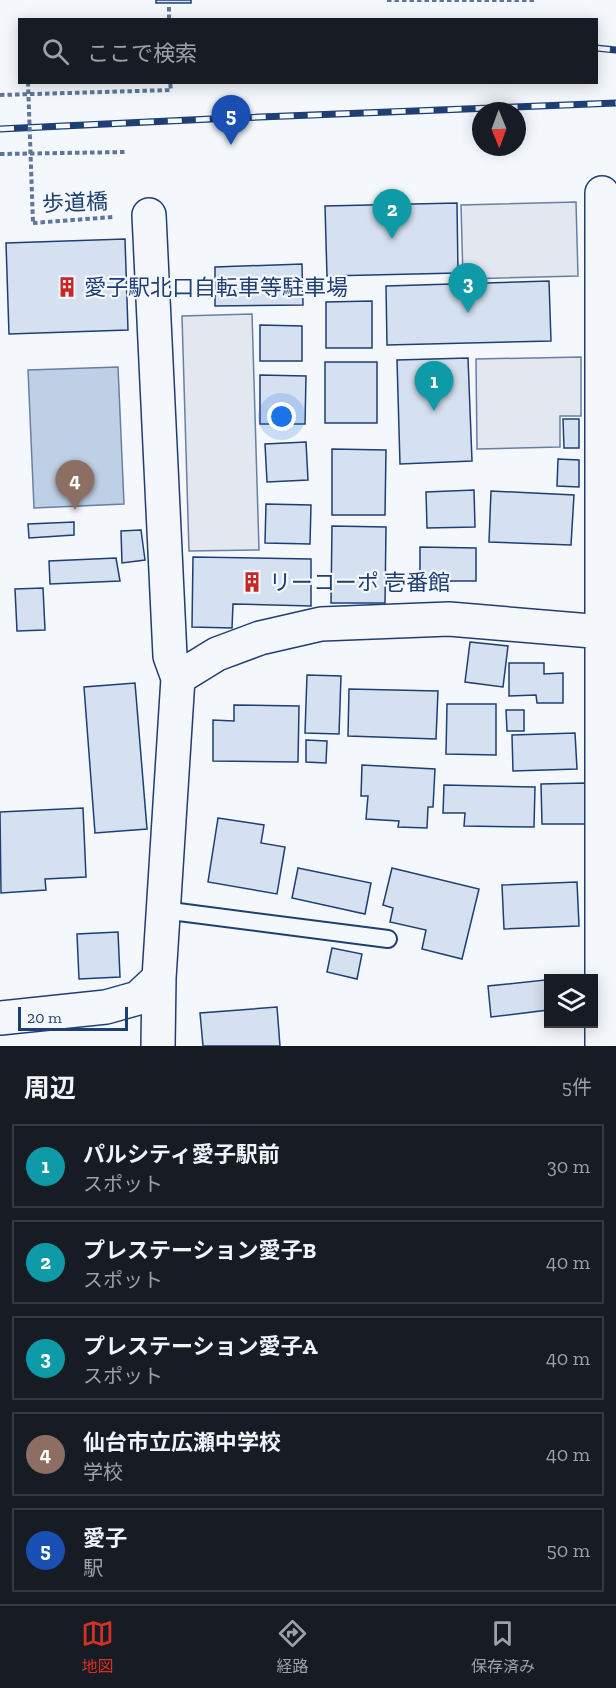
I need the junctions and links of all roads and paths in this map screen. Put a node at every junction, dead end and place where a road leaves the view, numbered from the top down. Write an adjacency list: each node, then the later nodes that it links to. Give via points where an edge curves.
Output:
1 (387, 0): 2 (path)
2 (537, 0)
3 (169, 7): 4 (path)
4 (169, 18)
5 (28, 84): 11 (path, 歩道橋, bridge, via 33,223)
6 (170, 84): 7 (path, via 171,90)
7 (0, 95)
8 (126, 152): 9 (path)
9 (0, 154)
10 (602, 193): 12 (street)
11 (149, 215): 13 (street, via 170,656)
12 (609, 632): 13 (street, via 449,619 321,624 260,638 217,654); 19 (street)
13 (178, 678): 14 (street)
14 (163, 910): 15 (lane); 16 (street)
15 (388, 939)
16 (159, 978): 17 (street, via 138,998 105,1007); 18 (street)
17 (0, 1018)
18 (158, 1046)
19 (602, 1046)

